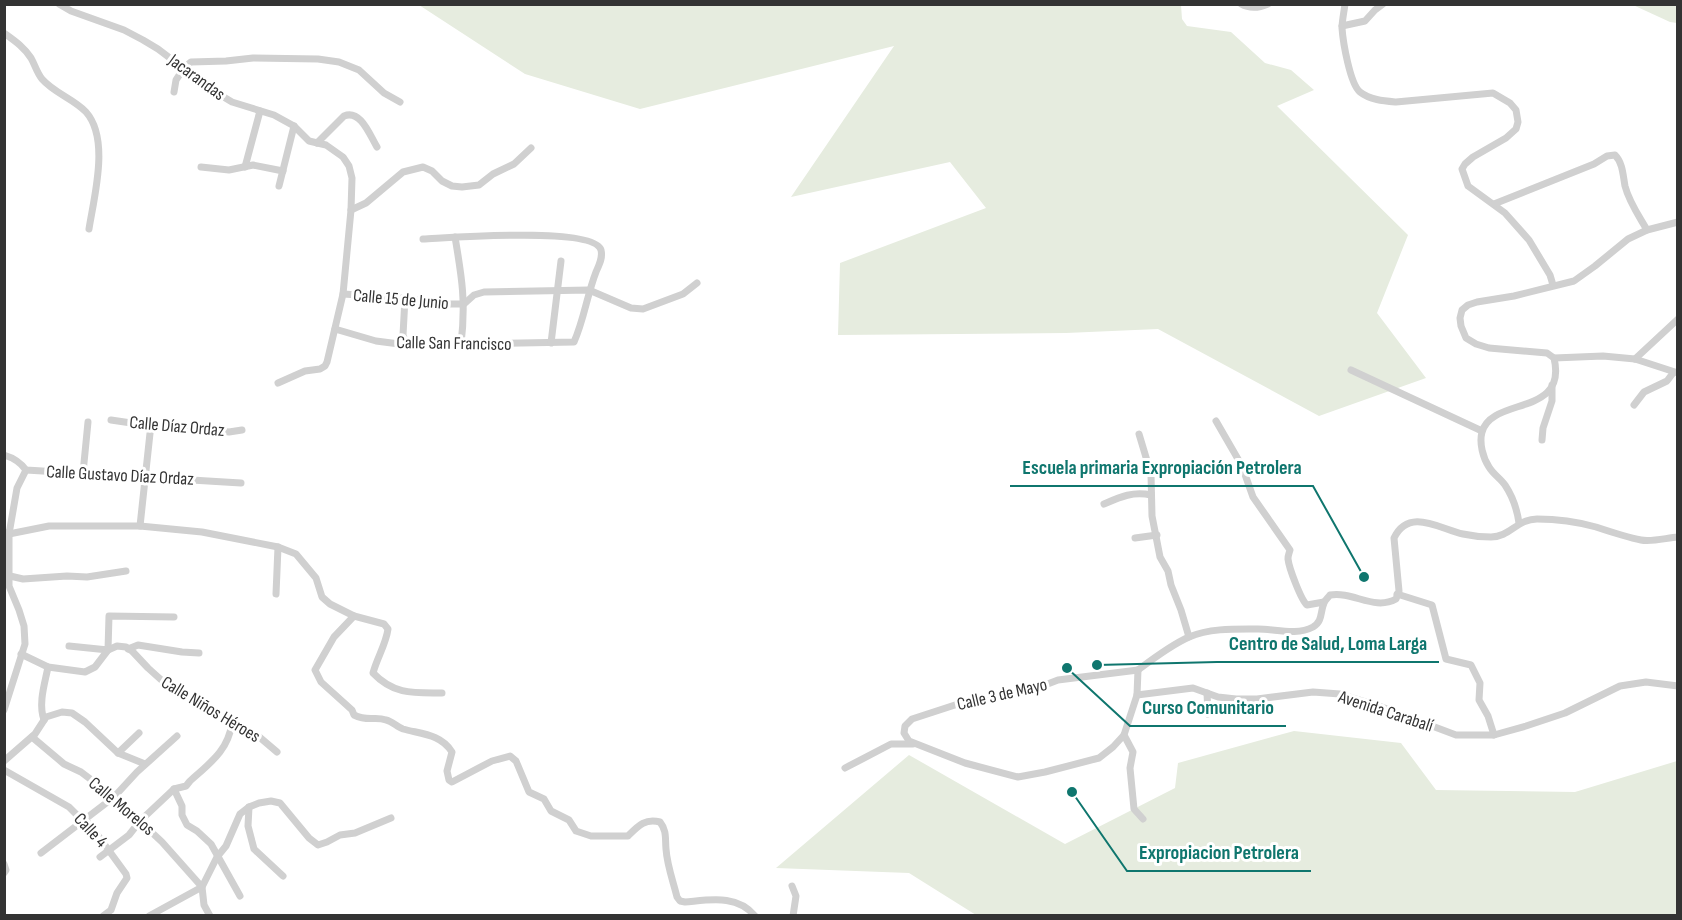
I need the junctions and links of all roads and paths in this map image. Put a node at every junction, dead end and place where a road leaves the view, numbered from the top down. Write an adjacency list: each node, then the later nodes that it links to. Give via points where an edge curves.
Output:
1 (59, 4): 8 (street, Jacarandas, via 124,30)
2 (1241, 4): 3 (street, via 1259,8)
3 (1268, 4)
4 (1345, 4): 6 (street)
5 (1383, 4): 6 (street, via 1365,21)
6 (1342, 26): 20 (street, via 1351,77 1357,90 1366,96 1396,102 1493,93 1516,110 1516,129 1473,157 1462,169 1468,186)
7 (4, 33): 23 (street, via 26,50 40,77 86,112 94,126 99,154)
8 (184, 68): 9 (street); 10 (street, via 192,62 253,58 339,62 359,70); 11 (street, Jacarandas, via 232,102)
9 (174, 92)
10 (400, 102)
11 (260, 111): 12 (street, Jacarandas); 17 (street)
12 (294, 126): 13 (street, Jacarandas, via 309,141); 18 (street)
13 (317, 142): 14 (street, via 348,114 365,124); 21 (street, Jacarandas, via 349,166)
14 (377, 147)
15 (531, 148): 21 (street, via 514,164 479,185 452,186 423,167 403,172)
16 (201, 167): 17 (street)
17 (245, 167): 18 (street)
18 (283, 171): 19 (street)
19 (279, 186)
20 (1494, 204): 24 (street, via 1614,155 1619,159 1632,204); 29 (street, via 1529,240)
21 (351, 210): 32 (street)
22 (1677, 222): 24 (street)
23 (89, 229)
24 (1647, 230): 29 (street, via 1628,239 1574,280)
25 (454, 237): 26 (street); 30 (street, via 555,236 595,242 602,256); 34 (street)
26 (423, 239)
27 (561, 261): 31 (street)
28 (697, 283): 30 (street, Calle 15 de Junio, via 683,294 643,309 631,308)
29 (1553, 285): 40 (street, via 1468,305 1460,318 1466,338 1476,344 1547,353)
30 (589, 290): 31 (street, Calle 15 de Junio); 37 (street, Calle San Francisco, via 574,342)
31 (558, 292): 34 (street, Calle 15 de Junio, via 484,292); 37 (street)
32 (343, 294): 33 (street, Calle 15 de Junio); 36 (street)
33 (405, 298): 34 (street, Calle 15 de Junio); 39 (street, via 404,335)
34 (464, 304): 38 (street)
35 (1677, 319): 41 (street)
36 (335, 329): 39 (street, Calle San Francisco); 44 (street, via 325,366)
37 (551, 343): 38 (street, Calle San Francisco)
38 (461, 344): 39 (street, Calle San Francisco)
39 (408, 345)
40 (1554, 358): 41 (street); 45 (street)
41 (1635, 359): 43 (street)
42 (1350, 370): 52 (street)
43 (1675, 373): 46 (street, via 1644,392)
44 (278, 383)
45 (1552, 385): 52 (street, via 1533,403 1496,415); 54 (street)
46 (1634, 405)
47 (111, 420): 50 (street, Calle Díaz Ordaz)
48 (1216, 421): 73 (street, via 1242,466 1253,497 1290,550 1290,569 1302,601 1307,605)
49 (88, 422): 57 (street)
50 (151, 424): 51 (street, Calle Díaz Ordaz); 58 (street)
51 (242, 430)
52 (1482, 431): 62 (street, via 1483,453 1516,506)
53 (1138, 434): 60 (street, via 1151,474)
54 (1542, 440)
55 (4, 455): 56 (street, Calle Gustavo Díaz Ordaz)
56 (26, 470): 57 (street, Calle Gustavo Díaz Ordaz); 64 (street, via 17,488)
57 (84, 473): 58 (street, Calle Gustavo Díaz Ordaz)
58 (145, 476): 59 (street, Calle Gustavo Díaz Ordaz); 63 (street)
59 (241, 483)
60 (1151, 495): 61 (street, via 1130,493); 65 (street)
61 (1104, 504)
62 (1519, 523): 66 (street, via 1548,519 1643,540); 72 (street, via 1505,535 1493,537 1462,534 1418,521 1404,525 1394,538)
63 (140, 526): 64 (street, via 49,526); 68 (street, via 202,532)
64 (7, 533): 70 (street)
65 (1157, 535): 67 (street); 76 (street, via 1160,557)
66 (1677, 537)
67 (1135, 538)
68 (278, 547): 71 (street); 74 (street, via 296,554 316,578 322,597)
69 (126, 571): 70 (street, via 87,577)
70 (10, 576): 81 (street, via 9,586 24,626)
71 (276, 594)
72 (1397, 594): 73 (street, via 1389,603 1371,603 1339,594 1330,595); 94 (street, via 1432,605 1446,659 1471,665 1480,683 1479,700)
73 (1324, 603): 76 (street, via 1320,621 1304,630 1222,630)
74 (354, 616): 85 (street, via 384,624 388,629 374,673 381,681 398,690); 124 (street, via 334,637 315,670 321,682 354,715 386,720 403,729 436,737 452,752 447,771 452,782 492,760 510,756 516,760 529,792 544,799 551,811 569,820 576,831 591,836 628,836 638,825 651,820 660,822 680,901 733,901)
75 (174, 617): 79 (street, via 109,616)
76 (1188, 637): 83 (street)
77 (69, 646): 79 (street)
78 (128, 649): 79 (street, via 117,646); 80 (street, via 138,645); 91 (street, Calle Niños Héroes, via 168,686)
79 (108, 650): 82 (street, via 95,668 85,672)
80 (199, 653)
81 (21, 654): 82 (street); 88 (street)
82 (48, 666): 90 (street, via 41,712)
83 (1138, 670): 87 (street); 97 (street, Calle 3 de Mayo, via 1058,680 912,719 904,733)
84 (1677, 686): 94 (street, Avenida Carabalí, via 1646,682 1620,686 1565,713)
85 (442, 693)
86 (1207, 693): 87 (street, Avenida Carabalí, via 1193,688); 89 (street); 94 (street, Avenida Carabalí, via 1236,699 1313,692 1340,694 1456,735)
87 (1137, 695): 93 (street)
88 (4, 710)
89 (1208, 714)
90 (44, 720): 96 (street); 99 (street, via 54,713 72,713)
91 (232, 723): 98 (street, Calle Niños Héroes, via 257,735); 104 (street, via 221,753 186,786)
92 (139, 733): 99 (street)
93 (1124, 735): 97 (street, via 1099,758 1018,777); 108 (street, via 1133,752 1134,809)
94 (1494, 735)
95 (177, 736): 101 (street)
96 (32, 737): 100 (street); 105 (street, Calle Morelos)
97 (916, 744): 102 (street, via 891,744)
98 (278, 752)
99 (118, 753): 101 (street)
100 (4, 761)
101 (145, 764): 105 (street)
102 (845, 768)
103 (4, 770): 109 (street, Calle 4)
104 (174, 789): 110 (street); 114 (street, via 187,825 211,844)
105 (114, 797): 109 (street); 110 (street, Calle Morelos)
106 (249, 807): 107 (street, via 272,801 280,803 318,845); 114 (street, via 240,814); 117 (street, via 248,826 254,849)
107 (391, 818)
108 (1143, 819)
109 (85, 820): 111 (street, Calle 4); 112 (street)
110 (140, 821): 111 (street); 119 (street, Calle Morelos)
111 (110, 849): 113 (street); 121 (street, Calle 4, via 127,878 111,910)
112 (41, 854)
113 (100, 857)
114 (217, 857): 119 (street); 120 (street)
115 (4, 864): 116 (street)
116 (4, 873)
117 (283, 876)
118 (792, 886): 125 (street, via 796,896)
119 (202, 887): 122 (street); 123 (street, via 204,906)
120 (240, 896)
121 (103, 915)
122 (150, 915)
123 (210, 915)
124 (755, 915)
125 (792, 915)

